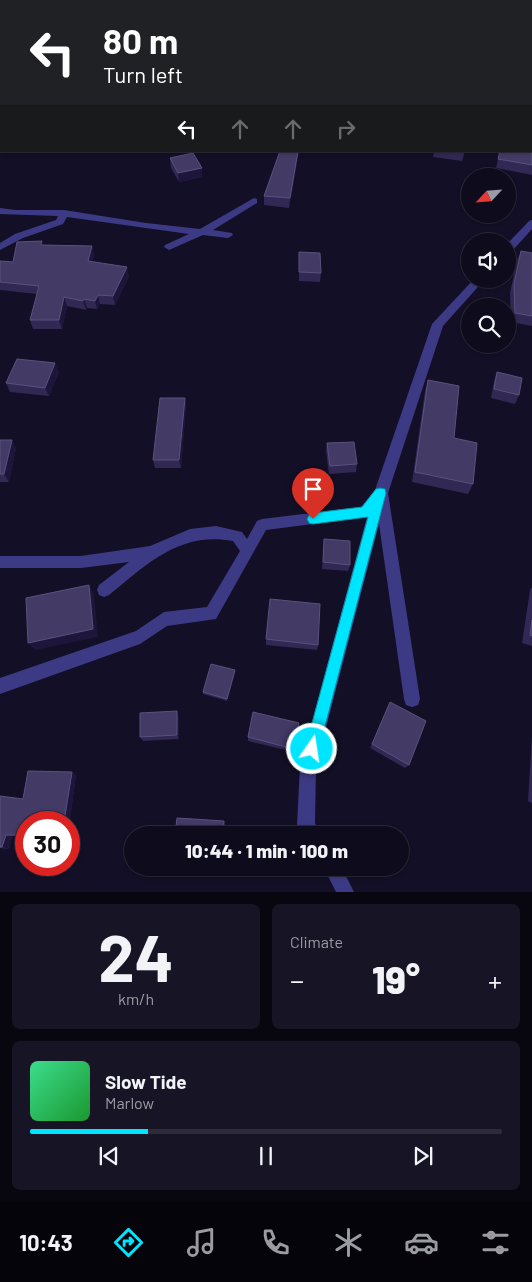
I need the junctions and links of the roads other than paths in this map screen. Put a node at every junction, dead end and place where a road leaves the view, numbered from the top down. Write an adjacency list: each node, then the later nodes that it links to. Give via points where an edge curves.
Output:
1 (254, 202): 5 (street)
2 (0, 211): 3 (street)
3 (64, 213): 5 (street); 8 (street, via 60,222 19,236)
4 (532, 223): 7 (street)
5 (202, 232): 6 (street); 9 (street)
6 (228, 235)
7 (516, 240)
8 (0, 247)
9 (169, 247)
10 (472, 288): 11 (street, via 438,324)
11 (380, 493): 12 (street, via 365,512 262,525); 17 (street); 18 (street, via 308,766)
12 (247, 550): 13 (street, via 237,536 216,532 190,535); 16 (street, via 211,614 164,619 140,637)
13 (151, 552): 14 (street, via 81,562); 15 (street)
14 (0, 562)
15 (104, 590)
16 (0, 686)
17 (412, 699)
18 (307, 826)
19 (337, 876): 20 (street)
20 (346, 892)

